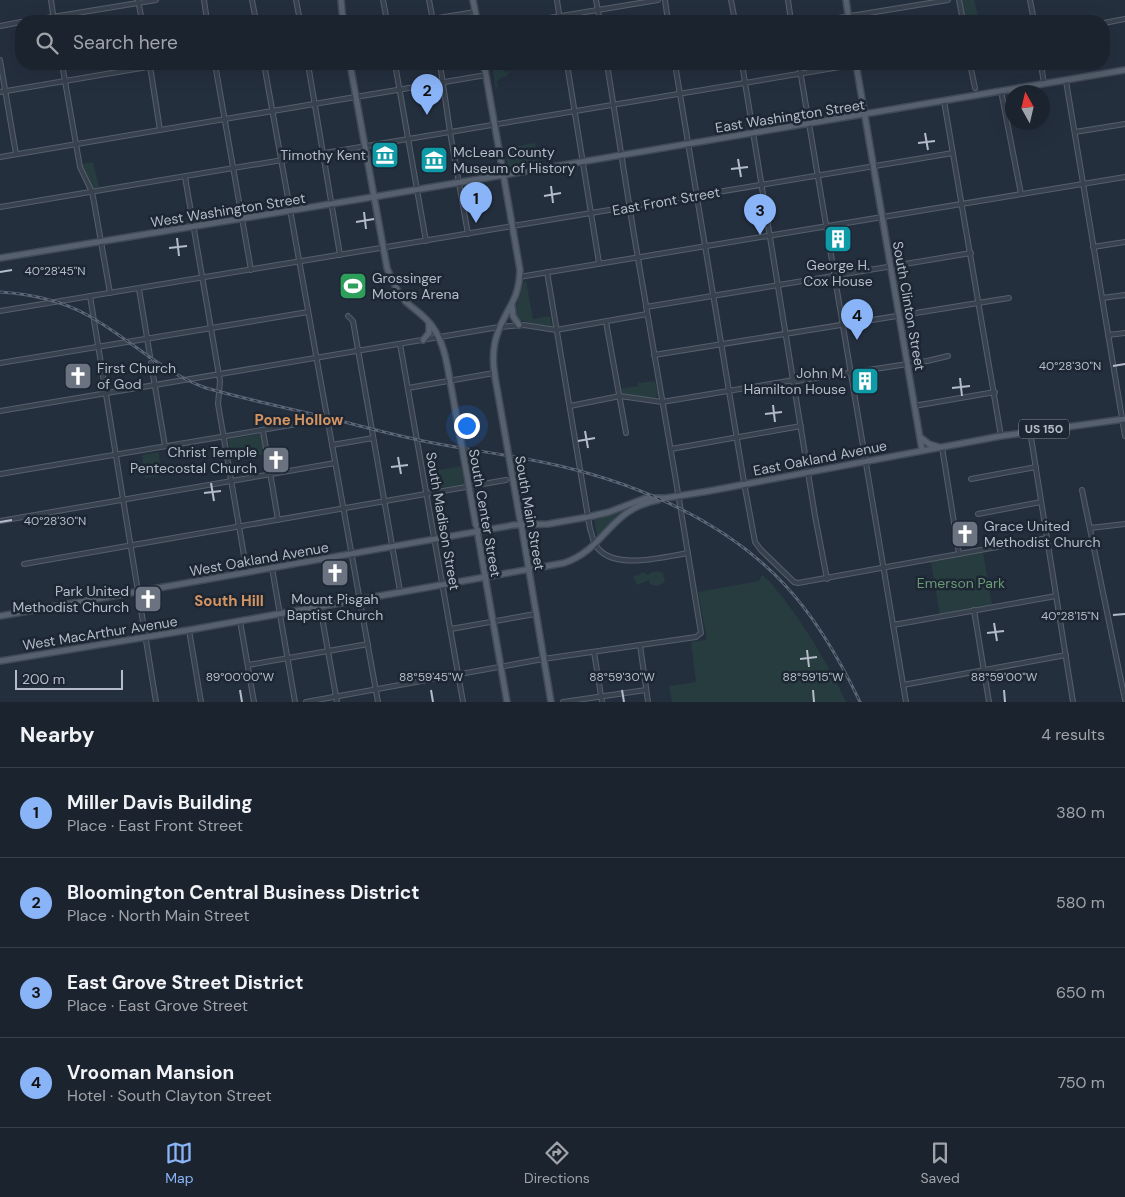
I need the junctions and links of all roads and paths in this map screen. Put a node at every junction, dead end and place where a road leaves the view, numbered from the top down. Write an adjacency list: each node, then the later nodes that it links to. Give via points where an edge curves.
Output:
1 (51, 0): 23 (street)
2 (156, 0): 20 (street)
3 (204, 0): 26 (street)
4 (252, 0): 27 (street)
5 (296, 0): 28 (street)
6 (341, 0): 29 (main road)
7 (383, 0): 30 (street)
8 (429, 0): 31 (street)
9 (473, 0): 22 (main road)
10 (557, 0): 34 (street)
11 (596, 0): 21 (street)
12 (658, 0): 21 (street)
13 (665, 0): 37 (street)
14 (731, 0): 38 (street)
15 (788, 0): 39 (street)
16 (846, 0): 40 (main road)
17 (948, 0): 41 (street)
18 (959, 0): 42 (street)
19 (1030, 0): 43 (street)
20 (138, 1): 24 (street); 25 (street)
21 (598, 10): 35 (street); 36 (street)
22 (475, 12): 32 (street); 33 (main road)
23 (53, 15)
24 (73, 15)
25 (141, 15)
26 (206, 15)
27 (255, 15)
28 (299, 15)
29 (342, 15)
30 (386, 15)
31 (432, 15)
32 (459, 15)
33 (476, 15)
34 (559, 15)
35 (577, 15)
36 (599, 15)
37 (667, 15)
38 (734, 15)
39 (791, 15)
40 (848, 15)
41 (870, 15)
42 (962, 15)
43 (1033, 15)
44 (1125, 19): 45 (street)
45 (1110, 22)
46 (15, 23): 47 (street)
47 (0, 26)
48 (0, 60): 78 (street)
49 (63, 70): 71 (street)
50 (123, 70): 71 (street)
51 (150, 70): 92 (street)
52 (216, 70): 88 (street)
53 (265, 70): 86 (street)
54 (309, 70): 83 (street)
55 (351, 70): 81 (main road)
56 (396, 70): 77 (street)
57 (441, 70): 73 (street)
58 (485, 70): 70 (main road)
59 (568, 70): 85 (street)
60 (608, 70): 84 (street)
61 (676, 70): 80 (street)
62 (743, 70): 74 (street)
63 (800, 70): 69 (street)
64 (823, 70): 69 (street)
65 (858, 70): 87 (main road, South Clinton Street)
66 (971, 70): 76 (street)
67 (1042, 70): 75 (street)
68 (1125, 70): 72 (main road, East Washington Street)
69 (800, 74): 74 (street); 89 (street)
70 (486, 75): 73 (street); 91 (main road)
71 (65, 81): 78 (street); 97 (street)
72 (1066, 81): 75 (main road, East Washington Street); 94 (street)
73 (444, 82): 77 (street); 93 (street)
74 (745, 83): 80 (street); 95 (street)
75 (1044, 84): 79 (main road, East Washington Street)
76 (975, 88)
77 (399, 90): 81 (street); 96 (street)
78 (3, 91): 101 (street)
79 (1001, 91): 82 (main road, East Washington Street); 118 (street)
80 (680, 94): 84 (street); 98 (street)
81 (357, 97): 83 (street); 99 (main road)
82 (944, 101): 87 (main road, East Washington Street); 100 (street)
83 (315, 104): 86 (street); 102 (street)
84 (613, 105): 85 (street); 104 (street)
85 (575, 111): 91 (street); 106 (street)
86 (272, 112): 88 (street); 105 (street)
87 (865, 114): 89 (main road, East Washington Street); 107 (main road, South Clinton Street)
88 (225, 120): 92 (street); 108 (street)
89 (809, 124): 95 (main road, East Washington Street); 110 (street)
90 (1125, 124): 94 (street)
91 (495, 125): 93 (street); 109 (main road)
92 (160, 130): 97 (street)
93 (450, 132): 96 (street); 113 (street)
94 (1074, 132): 114 (street)
95 (754, 133): 98 (main road, East Washington Street); 115 (street)
96 (408, 140): 99 (street); 116 (street)
97 (76, 144): 101 (street); 117 (street, via 82,172)
98 (688, 144): 104 (main road, East Washington Street); 119 (street)
99 (365, 147): 102 (street); 120 (main road)
100 (953, 153): 107 (street, East Front Street); 122 (street)
101 (16, 154): 103 (street)
102 (324, 154): 105 (street); 121 (street)
103 (0, 156)
104 (621, 156): 106 (main road, East Washington Street); 124 (street)
105 (281, 161): 108 (street); 125 (street)
106 (583, 162): 109 (main road, East Washington Street); 126 (street)
107 (874, 166): 110 (street, East Front Street); 127 (main road, South Clinton Street)
108 (233, 169): 111 (street); 128 (street)
109 (504, 175): 113 (main road, East Washington Street); 129 (main road)
110 (817, 176): 115 (street, East Front Street); 130 (street)
111 (185, 177): 117 (street); 131 (street)
112 (1125, 177): 114 (street)
113 (458, 182): 116 (main road, West Washington Street); 132 (street)
114 (1083, 184): 118 (street); 138 (street)
115 (762, 185): 119 (street, East Front Street); 133 (street)
116 (417, 190): 120 (main road, West Washington Street); 134 (street)
117 (92, 192): 123 (street); 135 (street)
118 (1021, 194): 122 (street)
119 (697, 196): 124 (street, East Front Street); 137 (street)
120 (374, 197): 121 (main road, West Washington Street); 139 (main road)
121 (332, 204): 125 (main road, West Washington Street); 141 (street)
122 (962, 204): 127 (street); 140 (street)
123 (0, 207)
124 (629, 207): 126 (street, East Front Street); 143 (street)
125 (290, 211): 128 (main road, West Washington Street); 144 (street)
126 (591, 214): 129 (street, East Front Street); 145 (street)
127 (882, 217): 130 (street); 146 (main road, South Clinton Street)
128 (242, 219): 131 (main road, West Washington Street); 147 (street)
129 (513, 226): 132 (street, East Front Street); 150 (main road)
130 (825, 226): 133 (street); 149 (street)
131 (194, 227): 135 (main road, West Washington Street); 151 (street)
132 (468, 234): 134 (street, East Front Street)
133 (770, 236): 137 (street); 152 (street)
134 (426, 241): 139 (street, East Front Street)
135 (101, 242): 142 (main road, West Washington Street); 154 (street)
136 (1125, 242): 138 (street)
137 (705, 246): 143 (street); 157 (street)
138 (1093, 247): 159 (street)
139 (383, 248): 141 (street, East Front Street); 168 (main road, South Center Street, via 395,287)
140 (971, 253): 146 (street); 160 (street)
141 (340, 255): 144 (street, East Front Street)
142 (0, 258)
143 (638, 258): 145 (street); 162 (street)
144 (298, 262): 147 (street, East Front Street); 164 (street)
145 (599, 263): 148 (street)
146 (890, 266): 149 (street); 167 (main road, South Clinton Street)
147 (252, 270): 151 (street, East Front Street)
148 (547, 272): 150 (street); 174 (street)
149 (834, 276): 152 (street); 171 (street)
150 (520, 277): 161 (main road, South Main Street)
151 (203, 278): 153 (street, East Front Street); 173 (street)
152 (778, 285): 157 (street); 176 (street)
153 (139, 288): 154 (street, East Front Street); 179 (street)
154 (110, 294): 156 (street, East Front Street)
155 (1125, 295): 159 (street)
156 (90, 296): 163 (street, East Front Street); 183 (street)
157 (714, 296): 162 (street); 182 (street)
158 (1009, 298): 160 (street)
159 (1102, 298): 177 (street)
160 (980, 302): 167 (street); 200 (street)
161 (512, 306): 170 (main road, via 513,316); 172 (main road, South Main Street)
162 (646, 307): 165 (street)
163 (0, 311)
164 (308, 312): 173 (street); 188 (street)
165 (647, 314): 169 (street); 185 (street)
166 (348, 316): 184 (street, via 353,321)
167 (899, 316): 171 (street); 191 (main road, South Clinton Street)
168 (429, 322): 178 (main road, South Center Street); 180 (main road, via 429,334)
169 (606, 322): 174 (street); 202 (street)
170 (520, 325): 172 (street); 174 (street)
171 (842, 325): 176 (street); 193 (street)
172 (500, 327): 178 (street); 192 (main road, South Main Street, via 494,348)
173 (212, 328): 179 (street); 194 (street)
174 (556, 330): 204 (street)
175 (1125, 333): 177 (street)
176 (786, 334): 182 (street); 195 (street)
177 (1108, 335): 207 (street)
178 (439, 337): 180 (street); 196 (main road, South Center Street)
179 (147, 339): 183 (street); 186 (street)
180 (424, 340): 181 (street)
181 (400, 344): 184 (street); 198 (street, South Madison Street)
182 (722, 344): 185 (street); 199 (street)
183 (99, 347): 189 (street); 201 (street)
184 (358, 351): 188 (street); 218 (street)
185 (654, 355): 203 (street)
186 (150, 356)
187 (948, 356): 191 (street)
188 (316, 358): 194 (street); 208 (street)
189 (0, 363)
190 (151, 363): 197 (street)
191 (907, 363): 193 (street); 205 (main road, South Clinton Street)
192 (494, 373): 196 (street); 247 (main road, South Main Street, bridge)
193 (850, 373): 195 (street); 225 (street)
194 (219, 375): 197 (street); 216 (street, via 218,404)
195 (794, 380): 199 (street); 209 (street)
196 (451, 383): 198 (street); 251 (main road, South Center Street, bridge)
197 (155, 386): 201 (street); 220 (street)
198 (408, 388): 236 (street, South Madison Street)
199 (730, 391): 203 (street); 217 (street)
200 (995, 392): 205 (street); 214 (street)
201 (107, 394): 206 (street); 224 (street)
202 (620, 396): 203 (street); 204 (street); 212 (street)
203 (662, 402): 222 (street)
204 (570, 406): 244 (street)
205 (914, 406): 213 (main road, South Clinton Street)
206 (0, 411)
207 (1123, 419): 211 (main road, East Oakland Avenue / US 150); 215 (street)
208 (327, 420): 210 (street); 219 (street)
209 (801, 426): 217 (street); 228 (street)
210 (263, 430): 216 (street); 230 (street)
211 (1030, 431): 214 (main road, East Oakland Avenue / US 150); 227 (street)
212 (626, 432)
213 (920, 436): 221 (main road, via 929,444); 223 (main road, South Clinton Street)
214 (1001, 436): 221 (main road, East Oakland Avenue / US 150)
215 (1125, 436)
216 (223, 437): 220 (street); 233 (street)
217 (737, 437): 222 (street); 234 (street)
218 (373, 438): 219 (street); 240 (street)
219 (332, 445): 226 (street)
220 (165, 446): 224 (street)
221 (941, 447): 223 (main road, East Oakland Avenue / US 150); 259 (street)
222 (671, 449): 237 (street)
223 (922, 450): 225 (main road, East Oakland Avenue)
224 (116, 455): 229 (street); 239 (street)
225 (865, 462): 228 (main road, East Oakland Avenue); 262 (street)
226 (335, 463): 230 (street); 242 (street)
227 (1036, 467): 231 (street); 241 (street)
228 (808, 472): 234 (main road, East Oakland Avenue); 266 (street)
229 (0, 474)
230 (270, 475): 233 (street); 245 (street)
231 (971, 479)
232 (506, 480): 236 (street)
233 (231, 482): 239 (street); 249 (street)
234 (744, 484): 237 (main road, East Oakland Avenue); 266 (street, via 755,542 761,550 795,583)
235 (1082, 490): 250 (street)
236 (427, 494): 240 (street); 253 (street, South Madison Street)
237 (679, 496): 238 (main road, East Oakland Avenue); 257 (street)
238 (666, 498): 244 (main road, East Oakland Avenue, via 639,500 614,511); 254 (main road, West MacArthur Avenue, via 630,510 615,521)
239 (123, 500): 246 (street); 255 (street)
240 (385, 502): 242 (street); 256 (street)
241 (1042, 502): 243 (street); 252 (street)
242 (344, 509): 245 (street); 258 (street)
243 (978, 514)
244 (588, 517): 247 (main road, East Oakland Avenue, via 548,524); 254 (street)
245 (278, 520): 249 (street)
246 (0, 521)
247 (520, 522): 251 (main road, West Oakland Avenue); 263 (main road, South Main Street)
248 (1125, 524): 250 (street)
249 (239, 527): 255 (street); 264 (street)
250 (1090, 528): 300 (street)
251 (476, 529): 253 (main road, West Oakland Avenue); 265 (main road, South Center Street)
252 (1047, 538): 259 (street); 270 (street)
253 (435, 539): 256 (main road, West Oakland Avenue); 267 (street, South Madison Street)
254 (595, 544): 257 (street, via 609,556 624,561); 263 (main road, West MacArthur Avenue, via 568,562)
255 (130, 546): 260 (street); 268 (street)
256 (392, 547): 258 (main road, West Oakland Avenue); 269 (street)
257 (688, 553): 284 (street, via 700,635)
258 (351, 554): 261 (main road, West Oakland Avenue); 271 (street)
259 (959, 554): 262 (street)
260 (24, 564)
261 (272, 568): 264 (main road, West Oakland Avenue); 274 (street)
262 (883, 568): 266 (street); 279 (street)
263 (528, 569): 265 (main road, West MacArthur Avenue); 275 (main road, South Main Street)
264 (246, 573): 268 (main road, West Oakland Avenue)
265 (485, 577): 267 (main road, West MacArthur Avenue); 278 (main road, South Center Street)
266 (826, 579)
267 (443, 584): 269 (main road, West MacArthur Avenue); 280 (street, South Madison Street)
268 (138, 592): 276 (main road, West Oakland Avenue); 282 (street)
269 (400, 592): 271 (main road, West MacArthur Avenue)
270 (1056, 596): 273 (street); 287 (street)
271 (360, 599): 272 (main road, West MacArthur Avenue); 283 (street)
272 (320, 606): 274 (main road, West MacArthur Avenue); 285 (street)
273 (974, 610): 279 (street); 293 (street)
274 (280, 614): 277 (main road, West MacArthur Avenue); 288 (street)
275 (535, 614): 278 (street); 289 (main road, South Main Street)
276 (0, 616)
277 (240, 620): 281 (main road, West MacArthur Avenue); 291 (street)
278 (493, 622): 280 (street); 292 (main road, South Center Street)
279 (893, 625): 295 (street)
280 (451, 629): 294 (street, South Madison Street)
281 (189, 630): 282 (main road, West MacArthur Avenue); 302 (street)
282 (145, 637): 290 (main road, West MacArthur Avenue); 301 (street)
283 (368, 644): 285 (street); 296 (street)
284 (640, 645): 286 (street); 297 (street)
285 (328, 651): 288 (street); 299 (street)
286 (594, 652): 289 (street); 298 (street)
287 (1066, 656): 293 (street); 316 (street)
288 (287, 659): 291 (street); 304 (street)
289 (544, 659): 292 (street); 310 (main road, South Main Street)
290 (0, 661)
291 (248, 666): 303 (street)
292 (501, 666): 294 (street); 309 (main road, South Center Street)
293 (984, 670): 295 (street); 315 (street)
294 (458, 675): 296 (street); 308 (street, South Madison Street)
295 (903, 685): 314 (street)
296 (375, 689): 299 (street); 307 (street)
297 (646, 690): 298 (street); 313 (street)
298 (601, 696): 311 (street); 312 (street)
299 (336, 697): 305 (street); 306 (street)
300 (1125, 700)
301 (156, 702)
302 (201, 702)
303 (254, 702)
304 (295, 702)
305 (306, 702)
306 (337, 702)
307 (378, 702)
308 (463, 702)
309 (508, 702)
310 (551, 702)
311 (563, 702)
312 (602, 702)
313 (648, 702)
314 (906, 702)
315 (989, 702)
316 (1073, 702)

